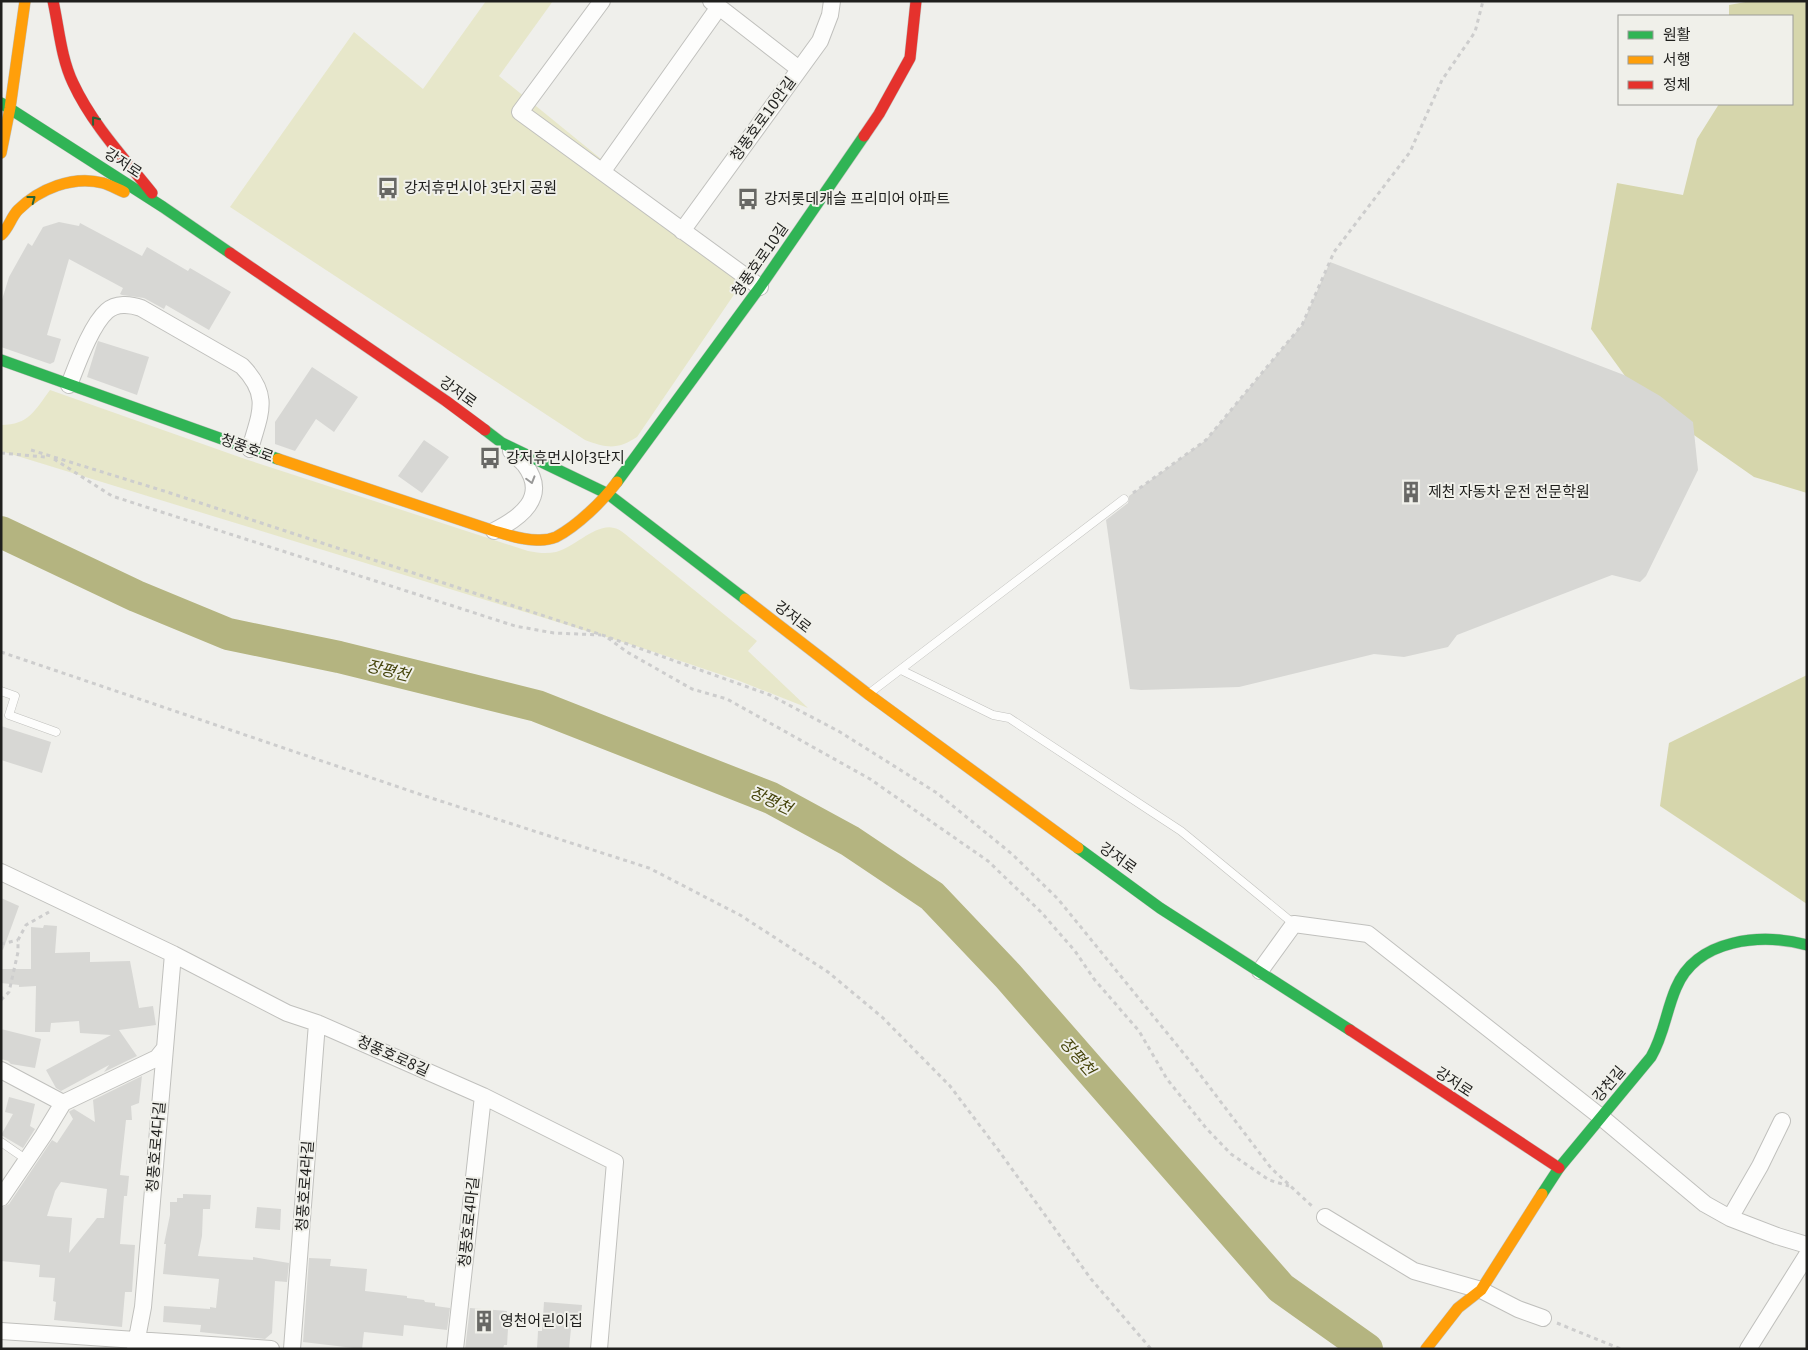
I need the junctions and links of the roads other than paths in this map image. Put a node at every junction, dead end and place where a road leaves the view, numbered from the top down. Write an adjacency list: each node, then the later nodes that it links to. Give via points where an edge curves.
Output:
1 (25, 1): 8 (street)
2 (53, 1): 11 (street, one-way to 2, via 87,109 73,82 62,49)
3 (602, 1): 10 (street, via 520,112)
4 (832, 1): 7 (street, 청풍호로10안길, via 820,41)
5 (916, 1): 14 (street, 청풍호로10길, via 910,58 879,114)
6 (715, 3): 7 (street); 10 (street)
7 (800, 69): 12 (street, 청풍호로10안길)
8 (6, 105): 9 (street); 11 (street, 강저로)
9 (1, 153)
10 (602, 172): 12 (street)
11 (163, 207): 13 (street, one-way to 11, via 18,210 39,194 57,185 80,181 101,182); 17 (street, 강저로)
12 (682, 231): 14 (street)
13 (1, 235)
14 (760, 287): 19 (street, 청풍호로10길)
15 (1, 360): 16 (street, 청풍호로)
16 (69, 385): 18 (street, 청풍호로); 18 (street, via 89,338 106,312 114,307 133,305 242,366 253,378 261,400)
17 (502, 443): 19 (street, 강저로); 21 (street, one-way to 21, via 525,465 534,492 522,514)
18 (250, 449): 21 (street, 청풍호로)
19 (608, 494): 21 (street, 청풍호로, via 554,538 539,540); 24 (street, 강저로)
20 (1124, 500): 22 (lane)
21 (494, 532)
22 (901, 670): 24 (lane); 27 (lane, via 993,715 1017,723 1181,831)
23 (1, 691): 25 (lane, via 16,696 9,715)
24 (868, 694): 30 (street, 강저로, via 1160,908)
25 (56, 732)
26 (1, 872): 29 (street, 청풍호로8길)
27 (1294, 924): 30 (street); 36 (street, via 1368,934)
28 (1807, 944): 36 (street, 강천길, via 1772,938 1742,940 1715,948 1693,964 1674,992 1661,1039 1652,1056)
29 (173, 954): 31 (street, 청풍호로8길, via 286,1013); 32 (street, 청풍호로4다길)
30 (1260, 971): 40 (street, 강저로)
31 (317, 1022): 34 (street, 청풍호로8길); 51 (street, 청풍호로4라길)
32 (165, 1048): 35 (street, via 157,1058); 49 (street, 청풍호로4다길, via 143,1307)
33 (1, 1070): 35 (street)
34 (483, 1096): 52 (street, 청풍호로4마길); 53 (street, 청풍호로8길, via 614,1162)
35 (63, 1103): 39 (street)
36 (1601, 1117): 40 (street, 강천길); 43 (street, via 1705,1204)
37 (1782, 1121): 43 (street)
38 (1, 1142): 39 (lane)
39 (28, 1160): 41 (street)
40 (1559, 1168): 46 (street, 강천길)
41 (1, 1198)
42 (1325, 1217): 46 (street, via 1414,1271)
43 (1730, 1218): 44 (street)
44 (1807, 1245)
45 (1807, 1255): 55 (street)
46 (1481, 1290): 47 (street); 54 (street, 강천길, via 1458,1308)
47 (1543, 1318)
48 (1, 1331): 49 (street)
49 (136, 1344): 50 (street)
50 (271, 1349)
51 (292, 1349)
52 (455, 1349)
53 (599, 1349)
54 (1426, 1349)
55 (1748, 1349)

